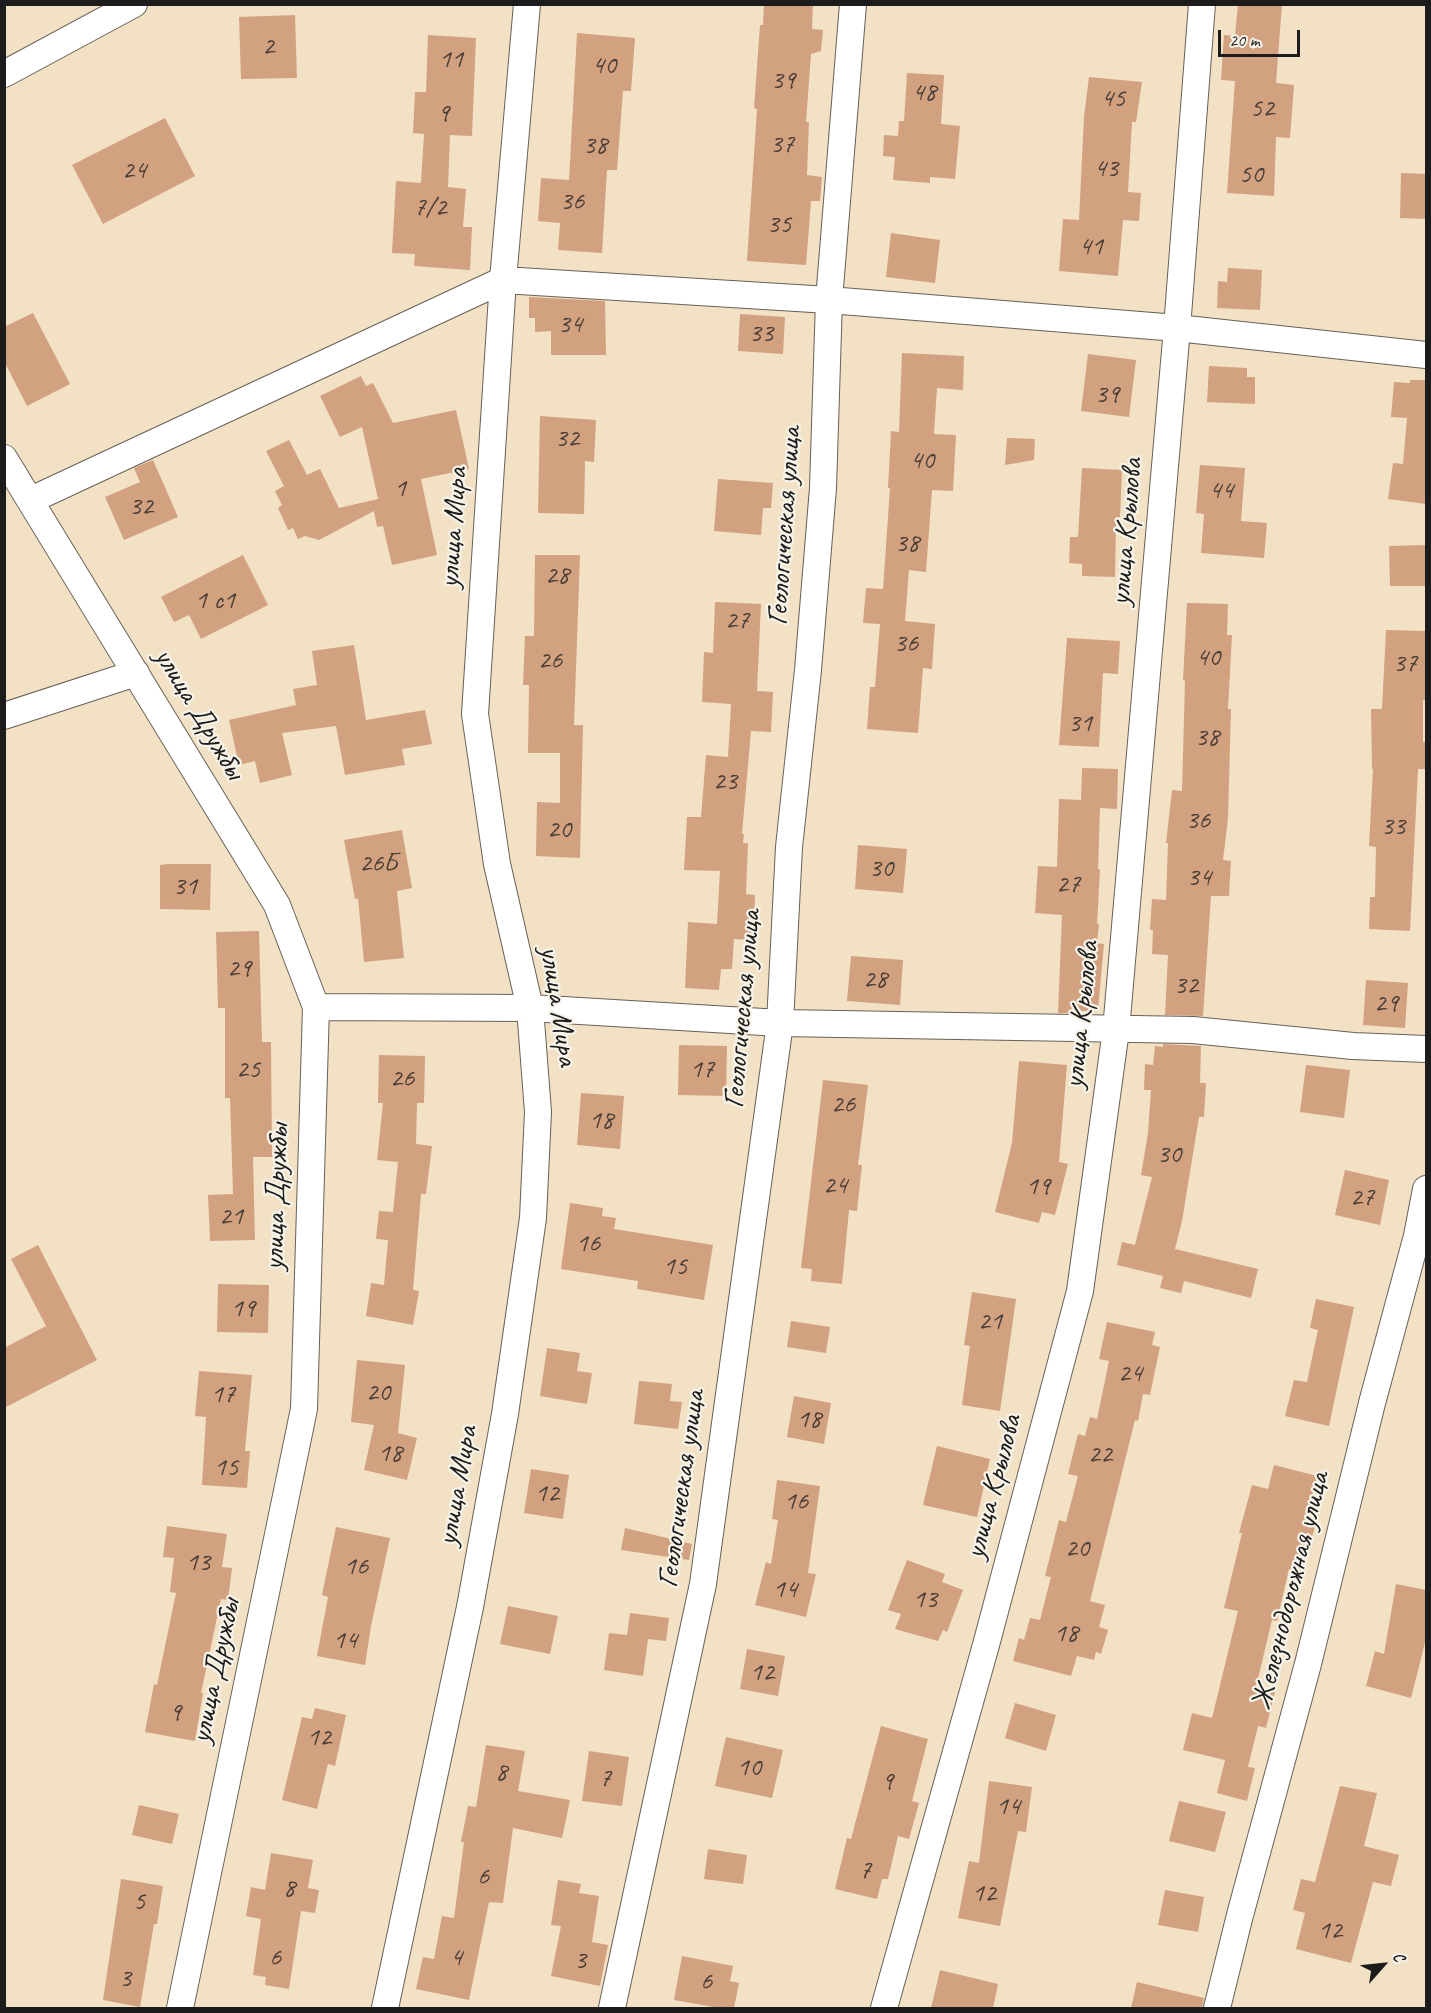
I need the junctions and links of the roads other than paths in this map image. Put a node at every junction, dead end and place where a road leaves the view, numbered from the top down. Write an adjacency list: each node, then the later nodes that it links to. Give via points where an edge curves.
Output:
1 (134, 4): 5 (street)
2 (527, 4): 6 (street, улица Мира)
3 (852, 4): 7 (street, Геологическая улица)
4 (1202, 4): 8 (street, улица Крылова)
5 (4, 74)
6 (502, 280): 7 (street); 11 (street); 15 (street, улица Мира, via 475,714 497,864)
7 (829, 300): 8 (street); 16 (street, Геологическая улица, via 823,488 789,847)
8 (1178, 328): 9 (street); 17 (street, улица Крылова)
9 (1426, 355)
10 (4, 458): 11 (street, улица Дружбы)
11 (31, 500): 12 (street, улица Дружбы)
12 (136, 673): 13 (street); 14 (street, улица Дружбы, via 277,905)
13 (4, 716)
14 (316, 1007): 15 (street); 20 (street, улица Дружбы, via 304,1409)
15 (530, 1008): 16 (street); 21 (street, улица Мира, via 538,1112 534,1206 505,1414 470,1607)
16 (780, 1023): 17 (street); 22 (street, Геологическая улица, via 703,1584)
17 (1116, 1030): 18 (street, via 1193,1030); 23 (street, улица Крылова, via 1080,1291)
18 (1426, 1049)
19 (1426, 1189): 24 (street, Железнодорожная улица, via 1308,1664)
20 (180, 2008)
21 (385, 2008)
22 (612, 2008)
23 (884, 2008)
24 (1217, 2008)

